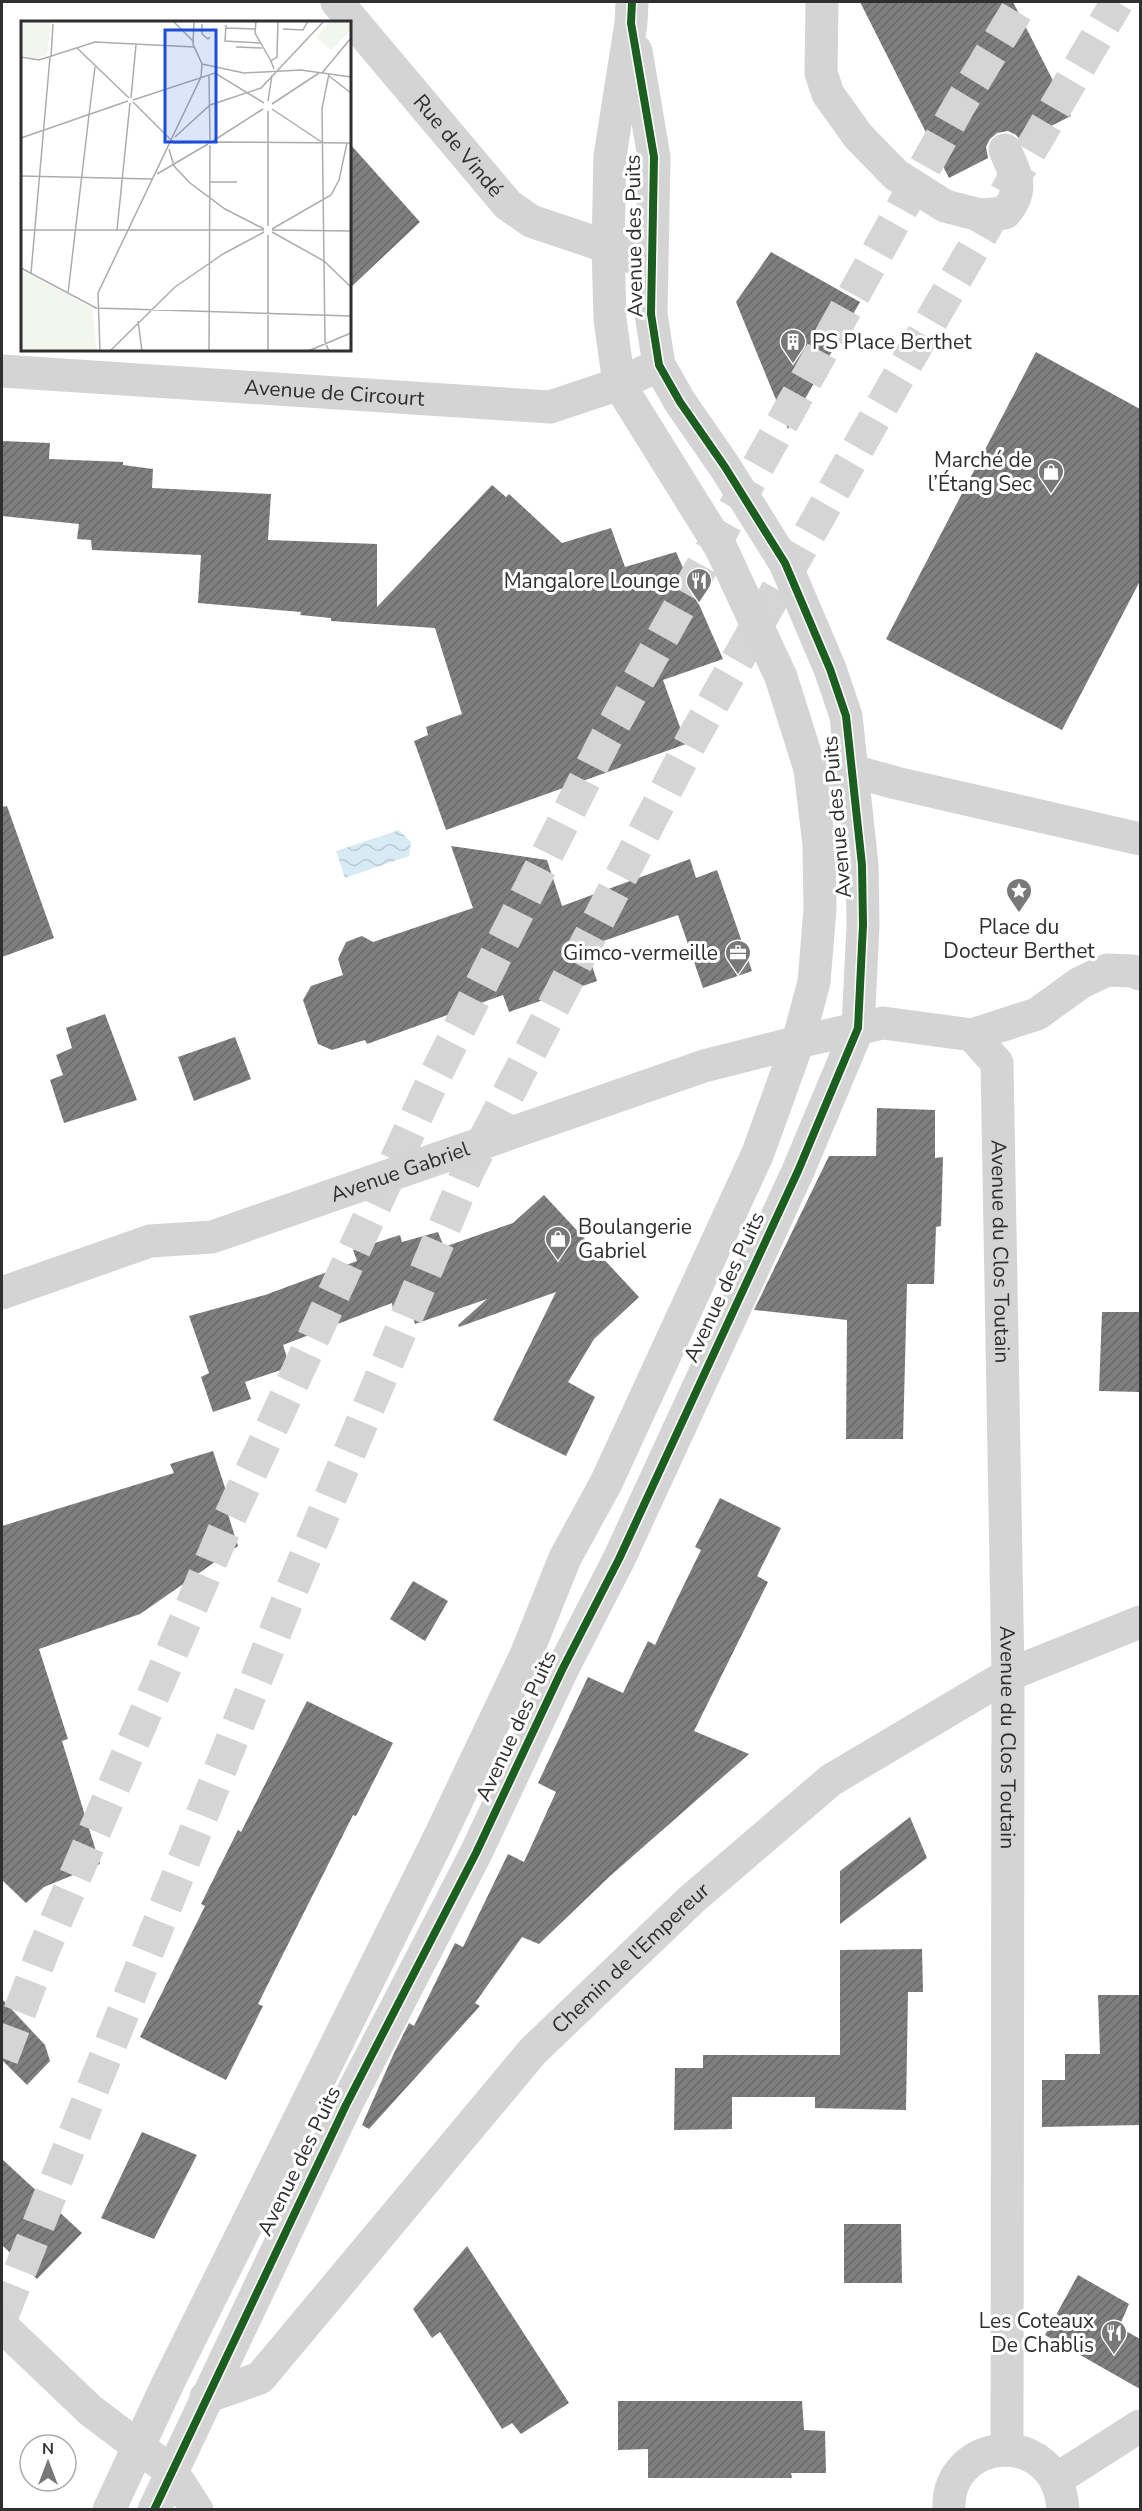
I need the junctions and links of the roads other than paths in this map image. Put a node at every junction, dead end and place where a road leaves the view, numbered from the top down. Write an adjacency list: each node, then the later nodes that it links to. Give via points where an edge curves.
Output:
1 (337, 2): 5 (street, Rue de Vindé, via 508,205 531,221)
2 (822, 2): 4 (street, via 822,73 828,94 858,136 896,175 945,206 980,215 1005,213 1015,201 1018,185)
3 (632, 12): 5 (street, Avenue des Puits, via 610,156); 6 (street, Avenue des Puits, via 654,157)
4 (1005, 150)
5 (608, 247): 6 (street, Rue de Vindé); 9 (street, Avenue des Puits, via 610,319)
6 (651, 265): 7 (street, Avenue des Puits, via 651,314)
7 (659, 365): 9 (street, Avenue de Circourt); 11 (street, Avenue des Puits, via 785,563 846,716)
8 (2, 370): 9 (street, Avenue de Circourt, via 550,407)
9 (620, 384): 10 (street, Avenue des Puits, via 721,548 781,677)
10 (810, 768): 11 (street); 16 (street, Avenue des Puits, via 819,845 820,909 814,982)
11 (854, 771): 12 (street); 14 (street, Avenue des Puits, via 863,925)
12 (1140, 839)
13 (1137, 973): 15 (street, via 1107,970 1080,983 1036,1014)
14 (858, 1028): 15 (street, via 883,1023); 16 (street); 19 (street, Avenue des Puits, via 798,1171)
15 (972, 1035): 23 (street, Avenue du Clos Toutain, via 997,1063)
16 (798, 1042): 17 (street, Avenue Gabriel, via 705,1066 212,1237 150,1241); 18 (street, Avenue des Puits, via 758,1153)
17 (2, 1293)
18 (673, 1338): 19 (street); 21 (street, Avenue des Puits, via 606,1483 565,1558)
19 (712, 1354): 22 (street, Avenue des Puits, via 619,1559)
20 (1140, 1622): 23 (street, Chemin de l'Empereur)
21 (526, 1655): 22 (street); 27 (street, Avenue des Puits)
22 (561, 1670): 25 (street, Avenue des Puits, via 477,1853 346,2104)
23 (1008, 1675): 25 (street, Chemin de l'Empereur, via 831,1780 692,1899 533,2051 260,2378); 28 (street, Avenue du Clos Toutain)
24 (2, 2325): 27 (street, via 90,2410)
25 (206, 2397): 29 (street, Avenue des Puits)
26 (1140, 2426): 30 (street)
27 (140, 2446): 29 (street); 31 (street, Avenue des Puits)
28 (1007, 2449): 30 (street, via 1025,2452 1042,2462); 34 (street, via 976,2457 961,2470 948,2502)
29 (173, 2473): 32 (street, Avenue des Puits); 33 (street)
30 (1060, 2494)
31 (109, 2510)
32 (154, 2510)
33 (197, 2510)
34 (949, 2510)

